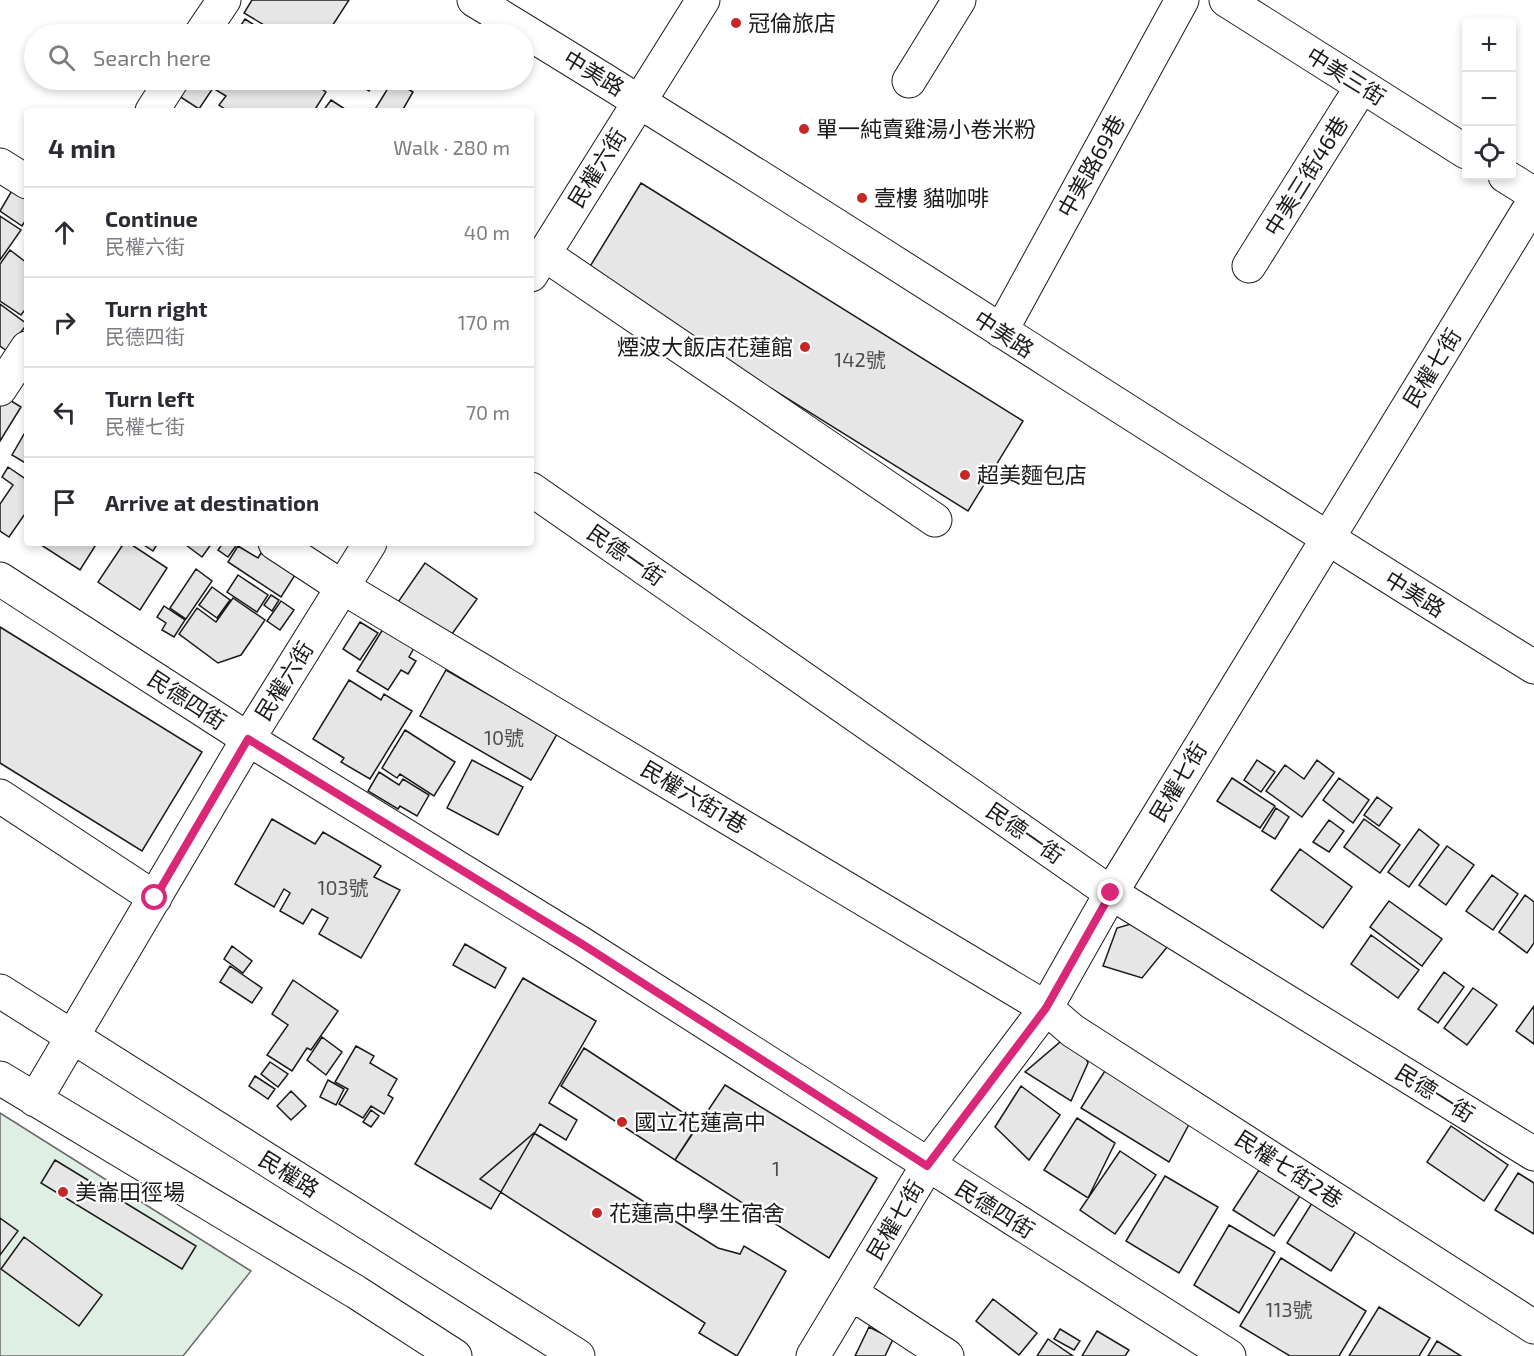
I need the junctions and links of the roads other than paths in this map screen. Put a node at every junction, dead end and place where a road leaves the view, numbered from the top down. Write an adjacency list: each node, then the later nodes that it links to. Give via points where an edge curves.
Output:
1 (224, 0): 7 (street)
2 (474, 0): 8 (street, 中美路)
3 (703, 0): 13 (street, 民權六街)
4 (959, 0): 10 (street)
5 (1182, 0): 23 (street, 中美路69巷)
6 (1226, 0): 11 (street, 中美三街)
7 (208, 24)
8 (514, 24)
9 (534, 36): 13 (street, 中美路)
10 (909, 81)
11 (1362, 86): 15 (street, 中美三街); 22 (street, 中美三街46巷)
12 (166, 90): 14 (street)
13 (639, 100): 21 (street, 民權六街); 23 (street, 中美路)
14 (154, 108)
15 (1462, 149)
16 (0, 165): 17 (street)
17 (24, 180)
18 (1511, 180): 19 (street)
19 (1534, 194)
20 (1534, 201): 26 (street, 民權七街)
21 (537, 264): 25 (street)
22 (1249, 267)
23 (1001, 331): 26 (street, 中美路)
24 (534, 491): 34 (street, 民德一街)
25 (935, 520)
26 (1326, 540): 31 (street, 中美路); 34 (street, 民權七街)
27 (280, 546): 30 (street, 民權六街1巷)
28 (368, 546): 30 (street, 民權六街)
29 (0, 579): 32 (street, 民德四街)
30 (342, 587): 32 (street, 民權六街); 37 (street, 民權六街1巷)
31 (1534, 668)
32 (248, 739): 35 (street, 民權六街); 42 (street, 民德四街, via 582,944)
33 (0, 796): 35 (street)
34 (1111, 893): 37 (street, 民權七街); 41 (street, 民德一街)
35 (155, 898): 38 (street, 民權六街)
36 (0, 992): 38 (street, 民權路)
37 (1046, 1008): 42 (street, 民權七街); 44 (street, 民權七街2巷, via 1072,1031)
38 (74, 1038): 40 (street, 民權六街); 46 (street, 民權路)
39 (0, 1078): 40 (street)
40 (35, 1100): 45 (street, via 356,1292)
41 (1534, 1155)
42 (927, 1166): 43 (street, 民權七街); 49 (street, 民德四街)
43 (851, 1293): 47 (street, 民權七街); 48 (street)
44 (1534, 1327)
45 (455, 1356)
46 (578, 1356)
47 (813, 1356)
48 (947, 1356)
49 (1229, 1356)

